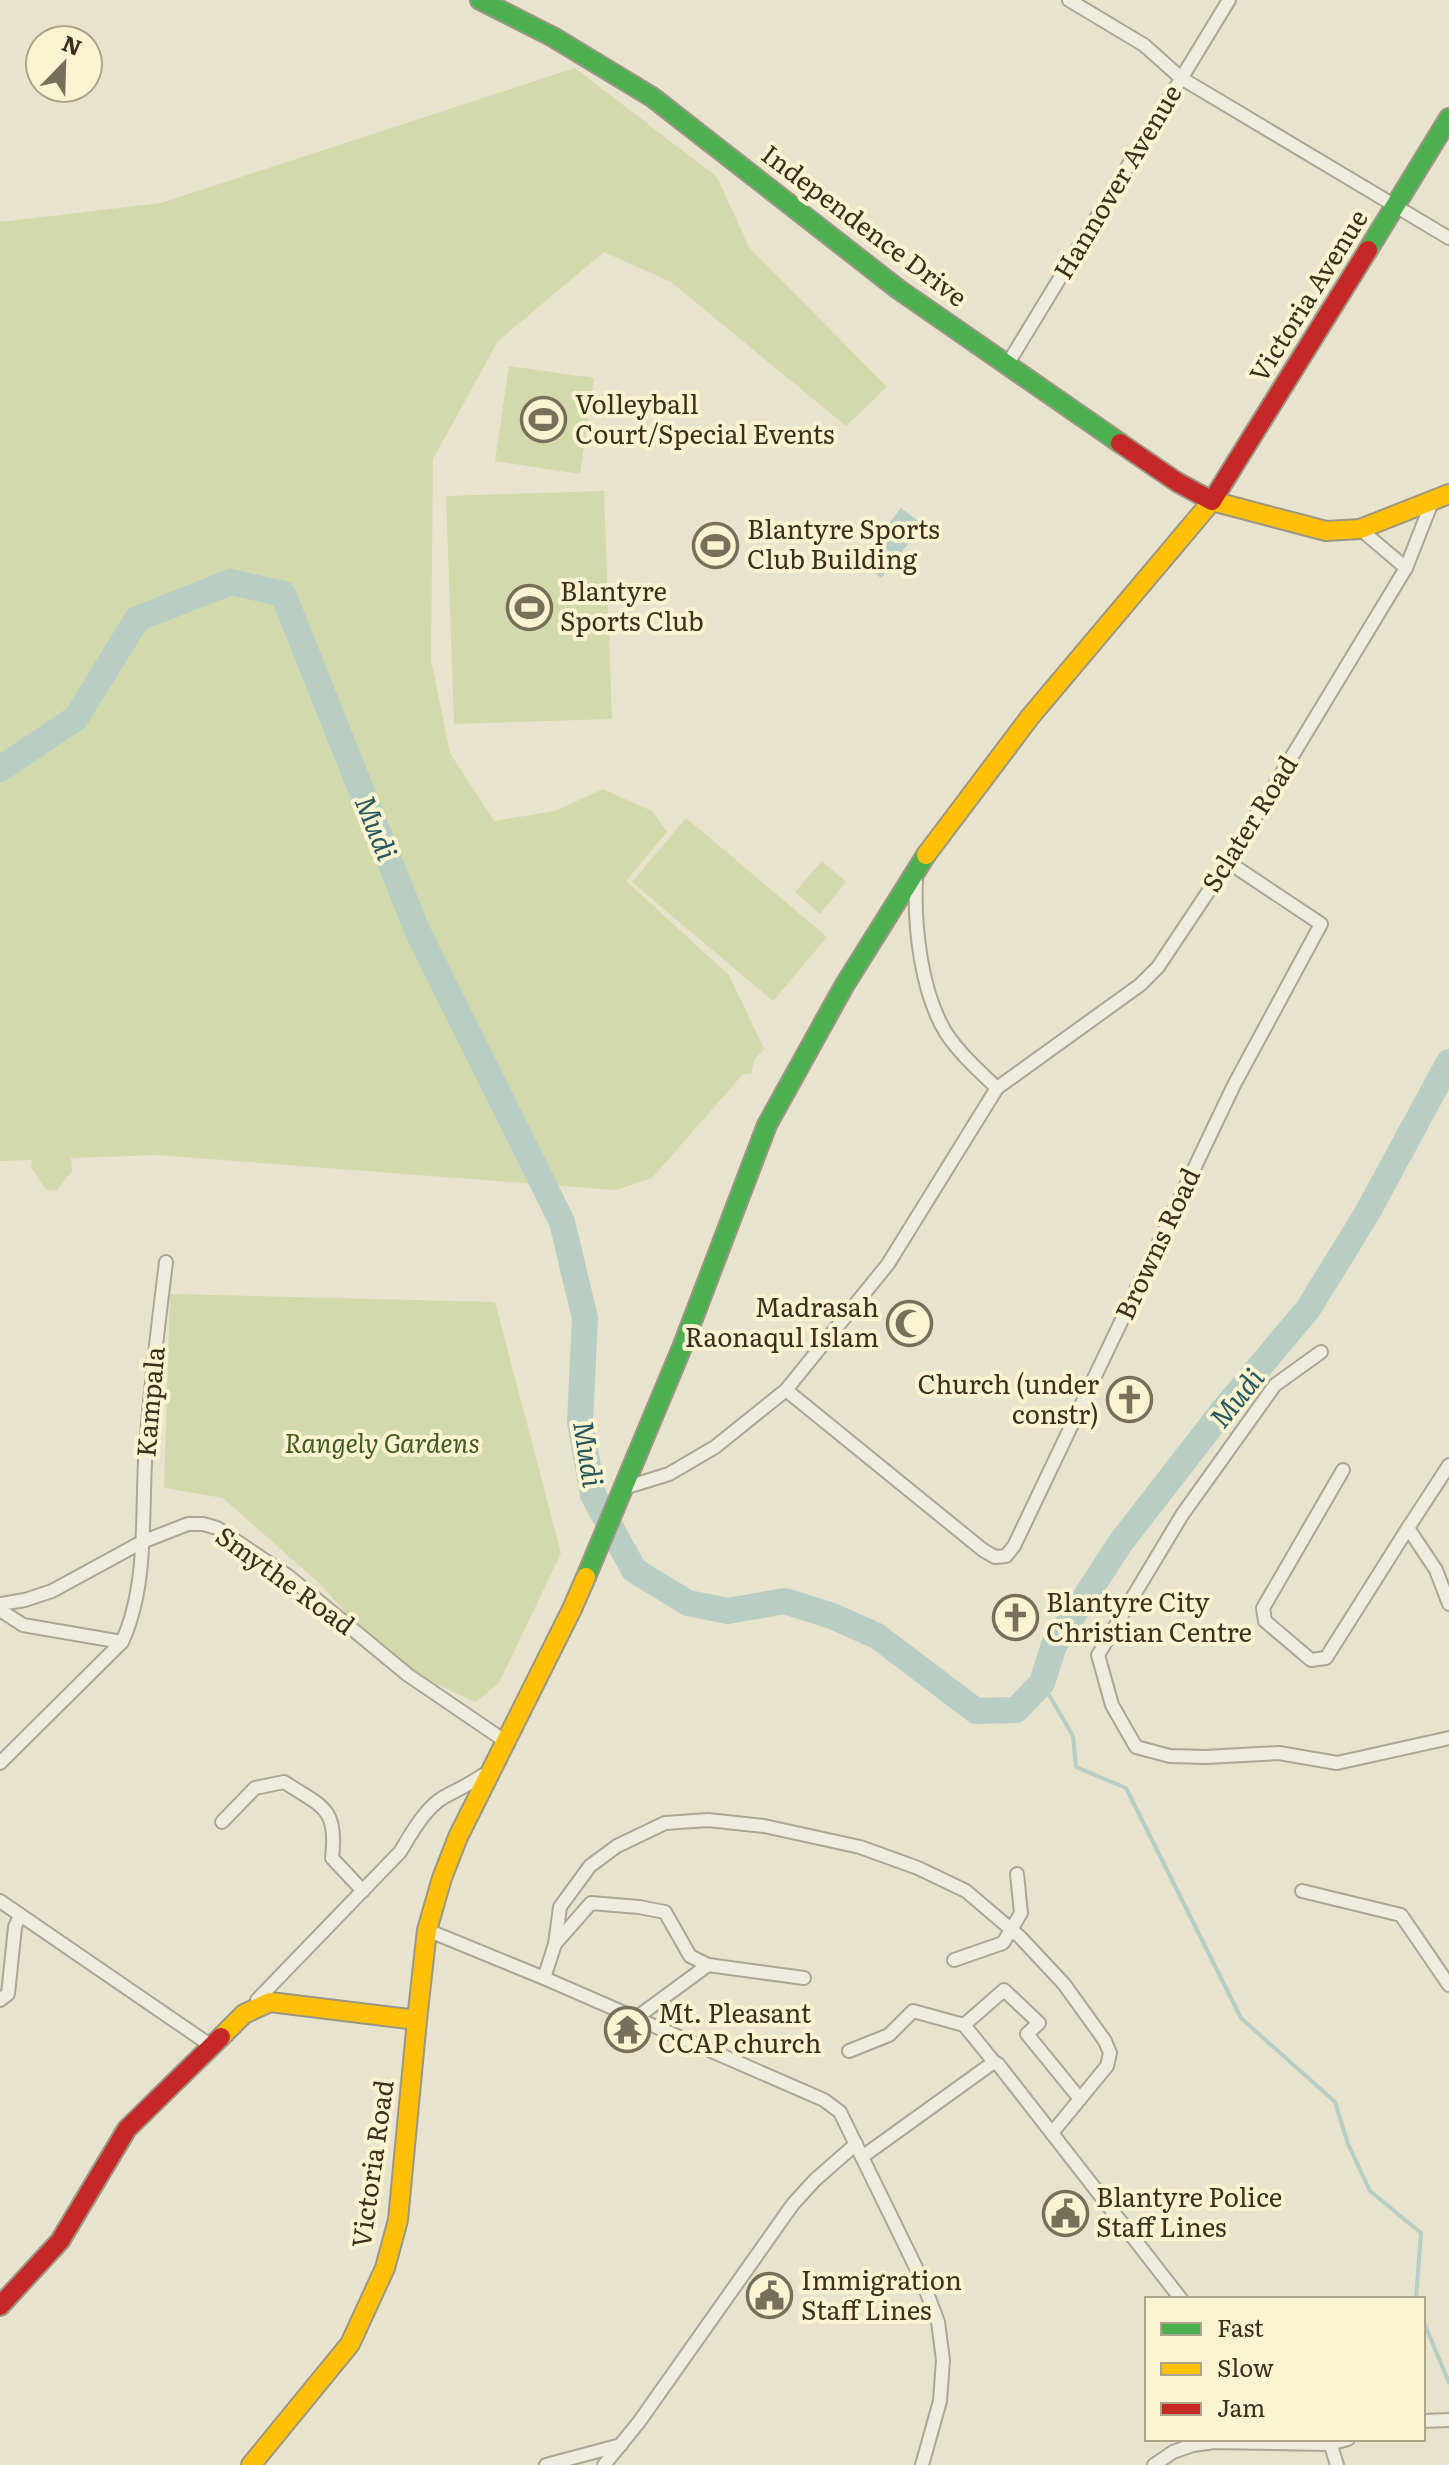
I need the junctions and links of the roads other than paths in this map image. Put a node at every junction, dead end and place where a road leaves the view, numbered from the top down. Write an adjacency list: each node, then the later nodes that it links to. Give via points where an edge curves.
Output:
1 (480, 0): 8 (main road, Independence Drive, via 652,97 898,289)
2 (1069, 0): 4 (street, via 1144,45)
3 (1229, 0): 4 (street, Hannover Avenue)
4 (1181, 78): 6 (street); 8 (street, Hannover Avenue)
5 (1449, 118): 6 (main road, Victoria Avenue)
6 (1396, 205): 7 (street); 10 (main road, Victoria Avenue)
7 (1449, 238)
8 (1007, 365): 10 (main road, Independence Drive)
9 (1443, 498): 11 (main road, Independence Drive); 12 (street, Sclater Road)
10 (1212, 501): 11 (main road, Independence Drive, via 1326,531); 14 (main road, Victoria Avenue, via 1030,717)
11 (1360, 529): 12 (street)
12 (1406, 568): 13 (street, Sclater Road)
13 (1228, 862): 15 (street, Sclater Road, via 1158,967 1140,985); 18 (street, Browns Road, via 1321,924 1234,1085 1032,1514 1006,1556 983,1550)
14 (916, 872): 15 (street, via 921,957 935,1007 945,1032); 21 (main road, Victoria Avenue, via 844,986 767,1125)
15 (997, 1088): 18 (street, via 888,1264)
16 (166, 1262): 23 (street, Kampala, via 149,1408)
17 (1321, 1352): 28 (street, via 1275,1385 1182,1515 1098,1655 1112,1705 1136,1747 1170,1756 1279,1753 1337,1763)
18 (786, 1390): 21 (street, via 715,1447 669,1474)
19 (1449, 1465): 22 (street)
20 (1343, 1470): 22 (street, via 1263,1608 1265,1621 1311,1660 1326,1658)
21 (624, 1488): 29 (main road, Victoria Road, via 572,1609)
22 (1408, 1528): 25 (street, via 1436,1570)
23 (142, 1542): 24 (street, Smythe Road, via 52,1591); 27 (street, Kampala, via 134,1610); 29 (street, Smythe Road, via 188,1524 217,1528 288,1576 408,1675)
24 (0, 1604)
25 (1449, 1604)
26 (0, 1610): 27 (street, via 23,1625)
27 (122, 1642): 30 (street)
28 (1449, 1738)
29 (505, 1741): 31 (main road, Victoria Road)
30 (0, 1763)
31 (489, 1772): 34 (street, via 442,1798); 38 (main road, Victoria Road, via 458,1837)
32 (222, 1822): 34 (street, via 255,1788 284,1782 332,1818 332,1858)
33 (1017, 1874): 39 (street, via 1021,1913)
34 (363, 1891): 47 (street)
35 (1302, 1891): 45 (street, via 1401,1915)
36 (0, 1901): 37 (street)
37 (20, 1915): 46 (street, via 8,1994); 51 (street)
38 (427, 1930): 43 (street); 49 (main road, Victoria Road)
39 (1011, 1930): 40 (street, via 966,1891 874,1852 764,1826 708,1820 665,1823 590,1866 560,1907); 41 (street, via 1003,1943); 54 (street, via 1064,1984 1110,2053 1107,2066)
40 (555, 1944): 42 (street, via 591,1903 639,1907 665,1912 690,1956); 43 (street)
41 (954, 1960)
42 (708, 1965): 44 (street); 48 (street)
43 (544, 1978): 48 (street)
44 (804, 1978)
45 (1449, 1985)
46 (0, 2000)
47 (244, 2014): 49 (main road, via 270,2002); 51 (main road)
48 (636, 2018): 56 (street, via 824,2100 840,2112)
49 (417, 2020): 64 (main road, Victoria Road, via 398,2220 385,2268 350,2344)
50 (964, 2025): 52 (street, via 913,2011 889,2035); 53 (street); 54 (street, via 1004,1990 1039,2023 1027,2034)
51 (210, 2045): 59 (main road, via 127,2129 60,2241)
52 (849, 2051)
53 (994, 2062): 55 (street); 57 (street)
54 (1080, 2099): 55 (street)
55 (1052, 2133): 58 (street)
56 (856, 2144): 57 (street); 63 (street, via 793,2204)
57 (862, 2157): 67 (street, via 938,2322 943,2360 940,2401)
58 (1179, 2297)
59 (0, 2306)
60 (1449, 2420): 61 (street)
61 (1425, 2421)
62 (1329, 2442): 68 (street, via 1214,2442 1173,2452); 69 (street)
63 (621, 2445): 65 (street); 66 (street)
64 (251, 2465)
65 (546, 2465)
66 (604, 2465)
67 (922, 2465)
68 (1154, 2465)
69 (1337, 2465)

